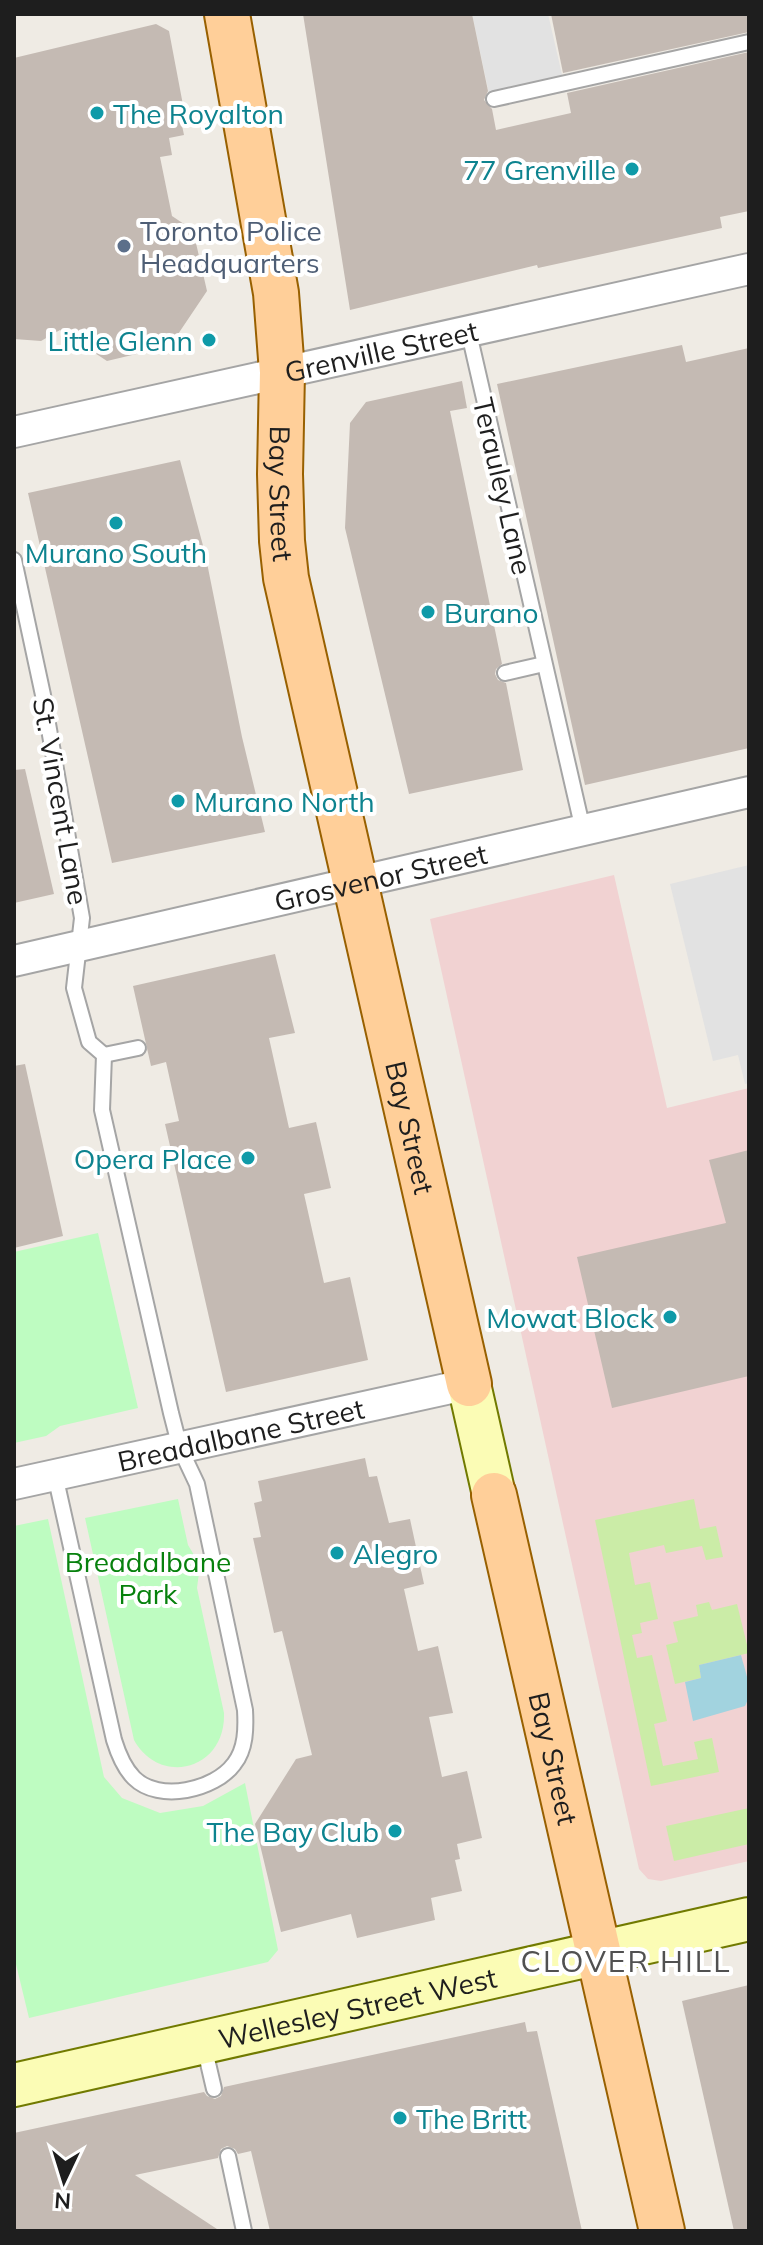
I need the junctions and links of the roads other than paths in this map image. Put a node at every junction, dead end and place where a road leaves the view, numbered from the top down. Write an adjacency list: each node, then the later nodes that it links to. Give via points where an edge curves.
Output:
1 (227, 14): 6 (main road, Bay Street, via 276,293)
2 (749, 42): 3 (lane)
3 (494, 99)
4 (749, 269): 5 (street, Grenville Street)
5 (468, 329): 6 (street, Grenville Street); 9 (lane, Terauley Lane)
6 (282, 372): 7 (street, Grenville Street); 13 (main road, Bay Street, via 286,578)
7 (14, 432)
8 (14, 560): 14 (lane, St. Vincent Lane, via 82,918)
9 (544, 664): 10 (lane); 12 (lane, Terauley Lane)
10 (505, 673)
11 (749, 792): 12 (street, Grosvenor Street)
12 (583, 830): 13 (street, Grosvenor Street)
13 (356, 884): 14 (street, Grosvenor Street); 18 (main road, Bay Street)
14 (78, 948): 15 (street, Grosvenor Street); 17 (lane, St. Vincent Lane, via 74,988 89,1042)
15 (14, 961)
16 (138, 1048): 17 (lane)
17 (104, 1055): 19 (lane, via 102,1110)
18 (469, 1384): 19 (street, Breadalbane Street); 22 (street, Bay Street)
19 (180, 1448): 20 (street, Breadalbane Street); 20 (lane, via 197,1484 245,1710 238,1758 228,1772 197,1787 149,1787 135,1780 118,1753)
20 (55, 1475): 21 (street, Breadalbane Street)
21 (14, 1484)
22 (494, 1495): 24 (main road, Bay Street)
23 (749, 1919): 24 (street, Wellesley Street West)
24 (598, 1952): 25 (street, Wellesley Street West); 30 (main road, Bay Street)
25 (203, 2042): 26 (street, Wellesley Street West); 27 (lane)
26 (14, 2085)
27 (214, 2089)
28 (228, 2156): 29 (lane)
29 (244, 2231)
30 (662, 2231)

